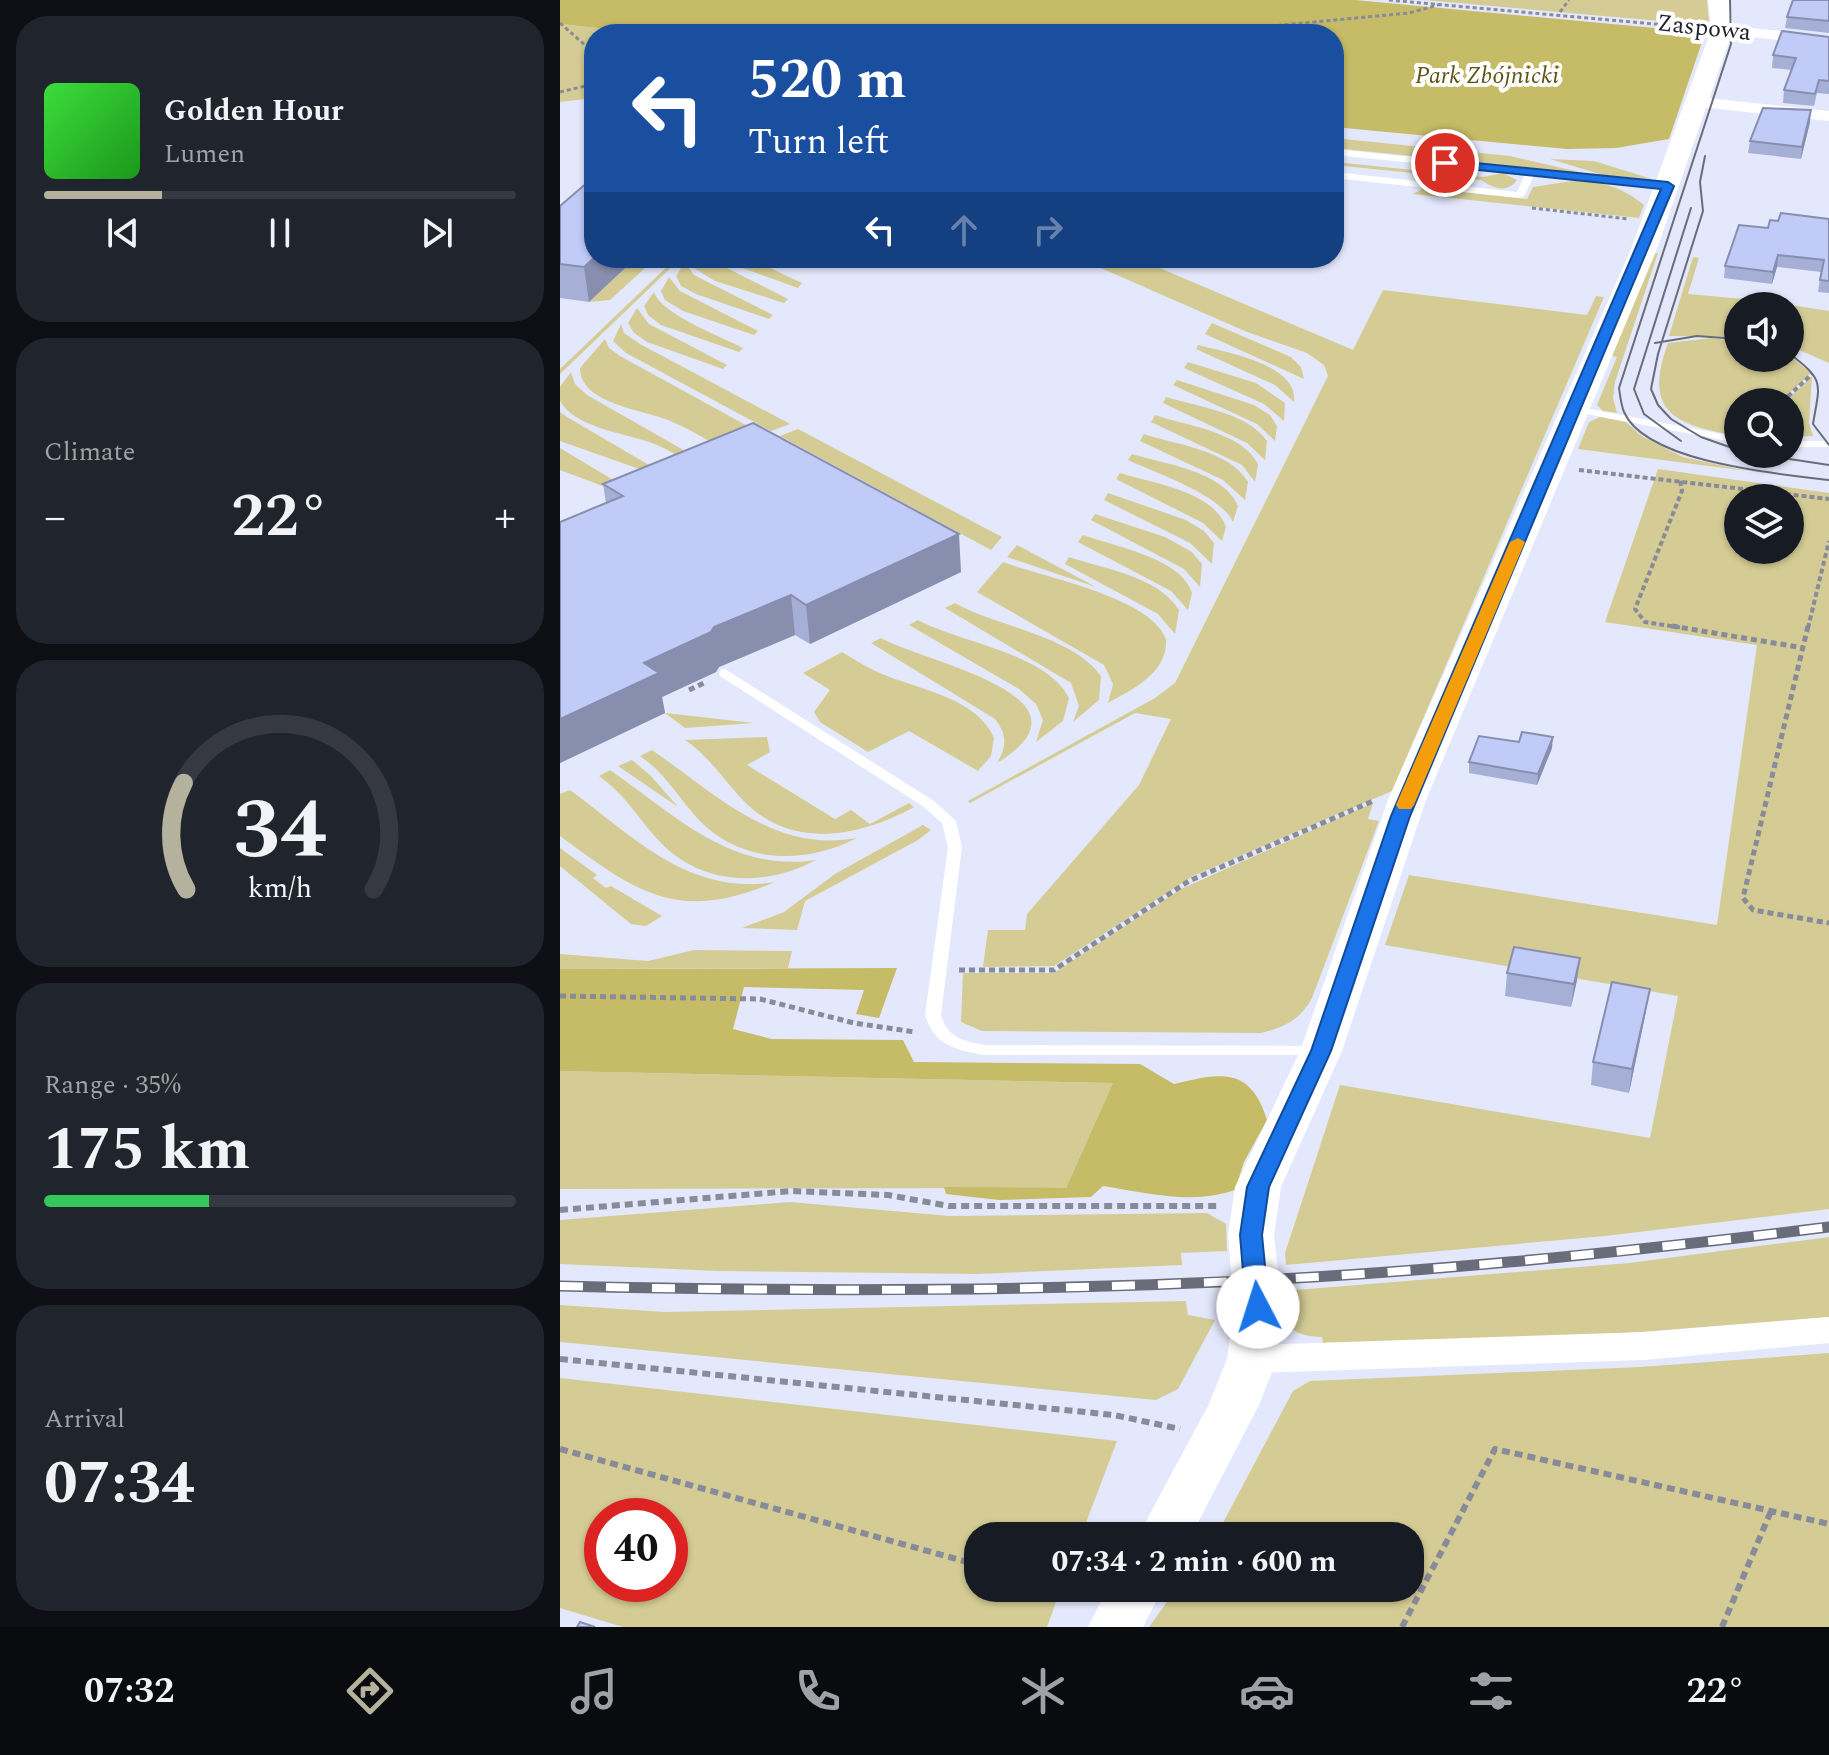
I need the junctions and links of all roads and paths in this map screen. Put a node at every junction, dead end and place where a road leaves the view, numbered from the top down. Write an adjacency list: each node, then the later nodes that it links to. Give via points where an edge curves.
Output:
1 (1389, 0): 4 (path, Zaspowa)
2 (1569, 0): 5 (path)
3 (1719, 0): 8 (street)
4 (1443, 4): 5 (path, Zaspowa); 7 (path, via 1409,13)
5 (1559, 13): 8 (path, Zaspowa)
6 (560, 23): 10 (path, via 577,34)
7 (1293, 24)
8 (1722, 30): 9 (street, Zaspowa); 13 (street)
9 (1829, 41)
10 (584, 47)
11 (584, 86): 12 (path)
12 (560, 92)
13 (1698, 102): 14 (street); 18 (street)
14 (1829, 116)
15 (1344, 153): 16 (lane)
16 (1531, 172): 17 (lane, via 1520,195); 18 (lane)
17 (1344, 176)
18 (1668, 186): 21 (street)
19 (1812, 374): 20 (path)
20 (1797, 388)
21 (1575, 409): 22 (lane); 25 (street)
22 (1724, 437)
23 (1804, 444): 24 (lane)
24 (1829, 444)
25 (1551, 465): 26 (path); 33 (street)
26 (1680, 481): 27 (path); 29 (path, via 1682,491 1635,609 1637,616 1645,622)
27 (1829, 499)
28 (1829, 541): 29 (path)
29 (1804, 648): 34 (path, via 1743,898 1753,910)
30 (725, 673): 35 (lane, via 925,800 949,821 955,847)
31 (703, 683): 32 (path)
32 (689, 690)
33 (1407, 800): 35 (path, via 1385,796 1189,881 1054,970); 38 (street)
34 (1829, 923)
35 (938, 967): 37 (lane, via 933,1015)
36 (560, 996): 37 (path, via 760,999 865,1025)
37 (940, 1034): 38 (lane, via 962,1047 984,1050)
38 (1321, 1051): 39 (street, via 1273,1151)
39 (1253, 1209): 40 (path, via 1167,1203 949,1206 888,1195 792,1191); 43 (street, via 1258,1307)
40 (560, 1210)
41 (1829, 1330): 43 (street, via 1645,1346)
42 (560, 1359): 44 (path, via 1114,1415)
43 (1252, 1359): 44 (street)
44 (1215, 1440): 47 (street)
45 (560, 1449): 49 (path)
46 (1771, 1511): 48 (path); 52 (path, via 1495,1449); 53 (path)
47 (1171, 1522)
48 (1829, 1524)
49 (964, 1561)
50 (1128, 1602): 51 (street)
51 (1115, 1627)
52 (1402, 1627)
53 (1722, 1627)

